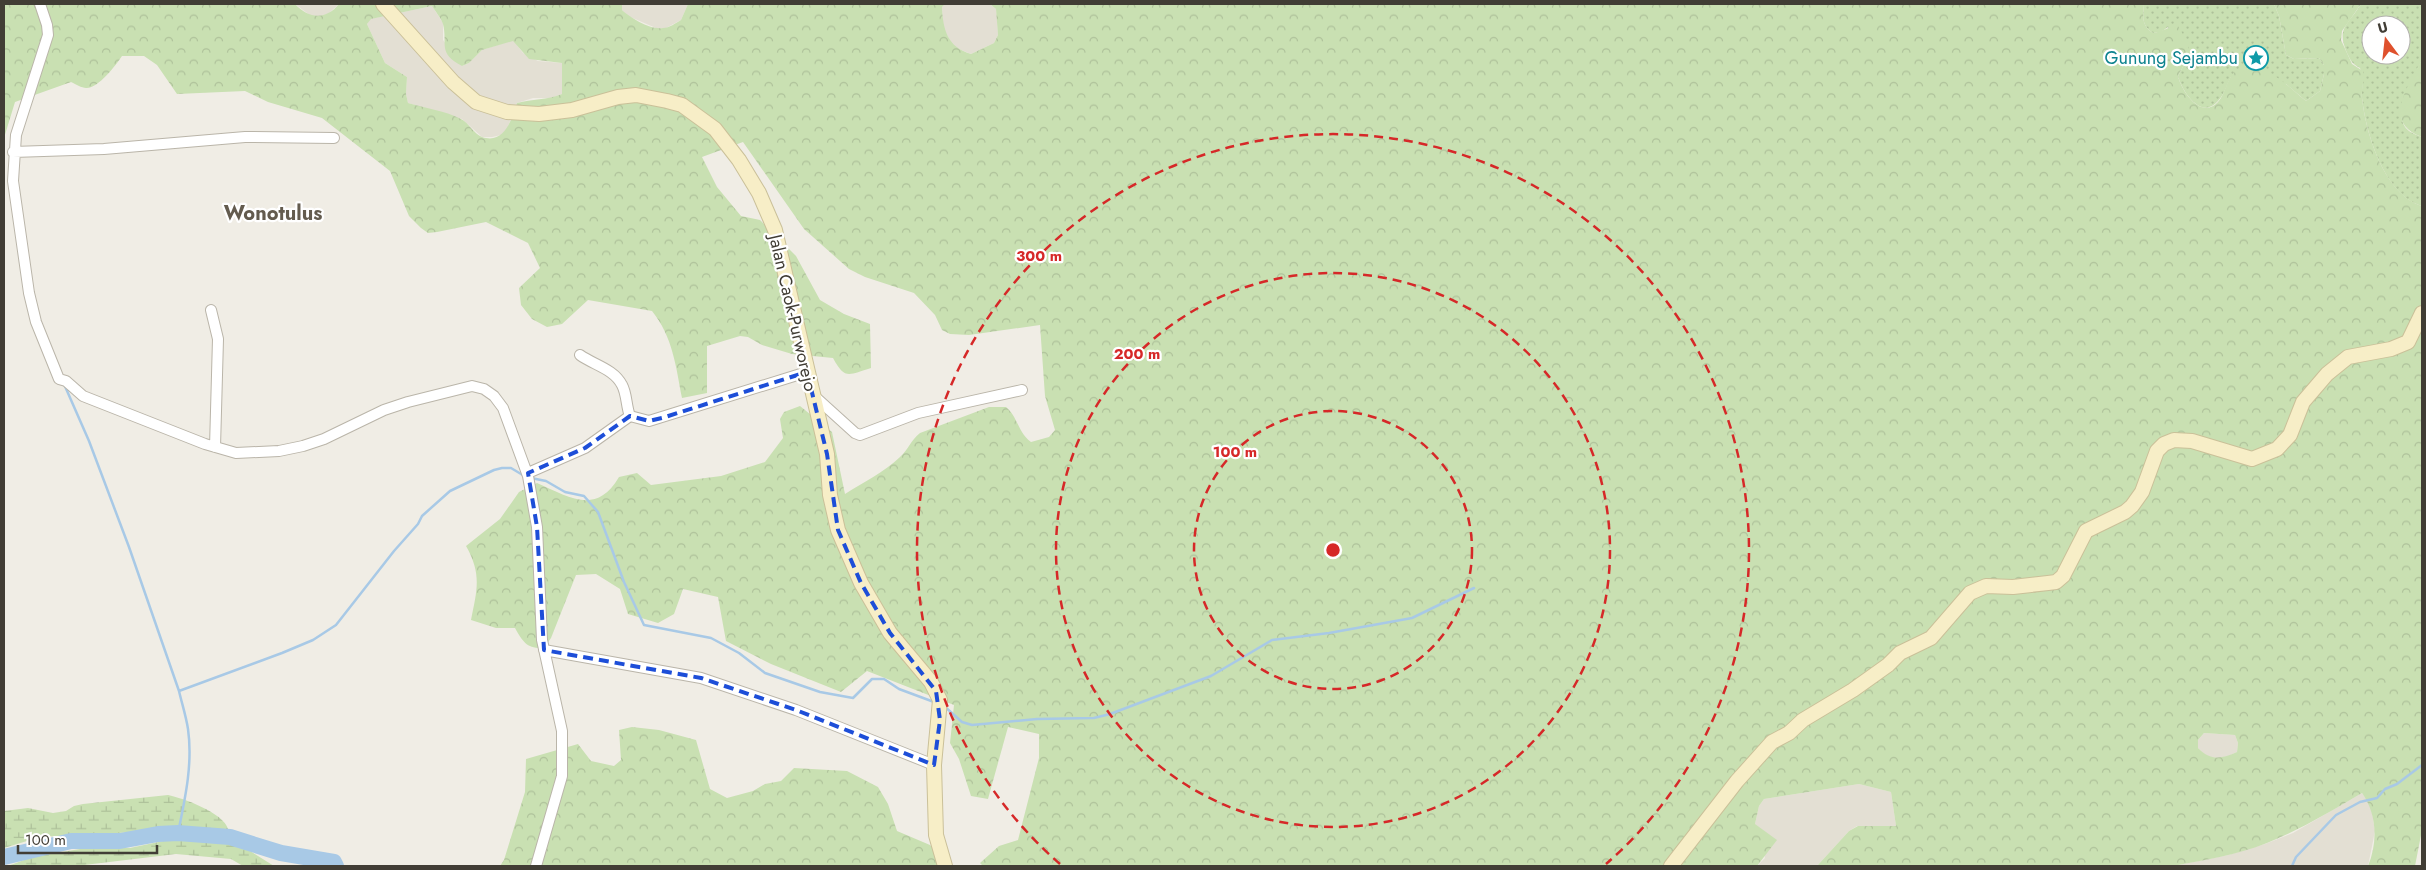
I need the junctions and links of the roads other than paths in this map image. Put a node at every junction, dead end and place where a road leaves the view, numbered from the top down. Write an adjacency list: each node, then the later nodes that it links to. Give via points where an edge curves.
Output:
1 (40, 4): 4 (street, via 48,35 16,135)
2 (383, 4): 8 (street, Jalan Caok-Purworejo, via 453,82 480,103 507,112 539,114 636,95 682,105 715,129 759,193 775,230)
3 (334, 138): 4 (street, via 245,137 104,149)
4 (17, 152): 12 (street, via 13,181 29,293 36,322 62,380 83,396)
5 (211, 310): 12 (street, via 218,339)
6 (2422, 313): 18 (street, via 2408,342 2391,349 2348,357 2327,374 2303,402 2290,436 2261,457 2252,459 2192,442 2174,440 2164,444 2157,451 2142,492 2132,506 2086,531 2063,576 2056,582 2013,587 1986,586 1970,593 1931,638 1900,653 1853,690 1772,742 1736,781)
7 (580, 355): 11 (street, via 618,379)
8 (807, 372): 10 (street, Jalan Caok-Purworejo); 11 (street, via 662,418 648,421)
9 (1022, 390): 10 (street, via 918,413 860,435)
10 (813, 395): 15 (street, Jalan Caok-Purworejo, via 827,454 830,495 838,530 861,583 890,633 931,682 940,700)
11 (630, 416): 13 (street, via 585,448)
12 (215, 447): 13 (street, via 236,453 256,453 303,446 400,404 472,386 494,396 503,408)
13 (529, 478): 14 (street, via 537,527)
14 (544, 650): 15 (street, via 701,678 796,710); 16 (street, via 562,731 562,769)
15 (934, 765): 17 (street, Jalan Caok-Purworejo, via 936,835)
16 (536, 866)
17 (945, 866)
18 (1672, 866)

